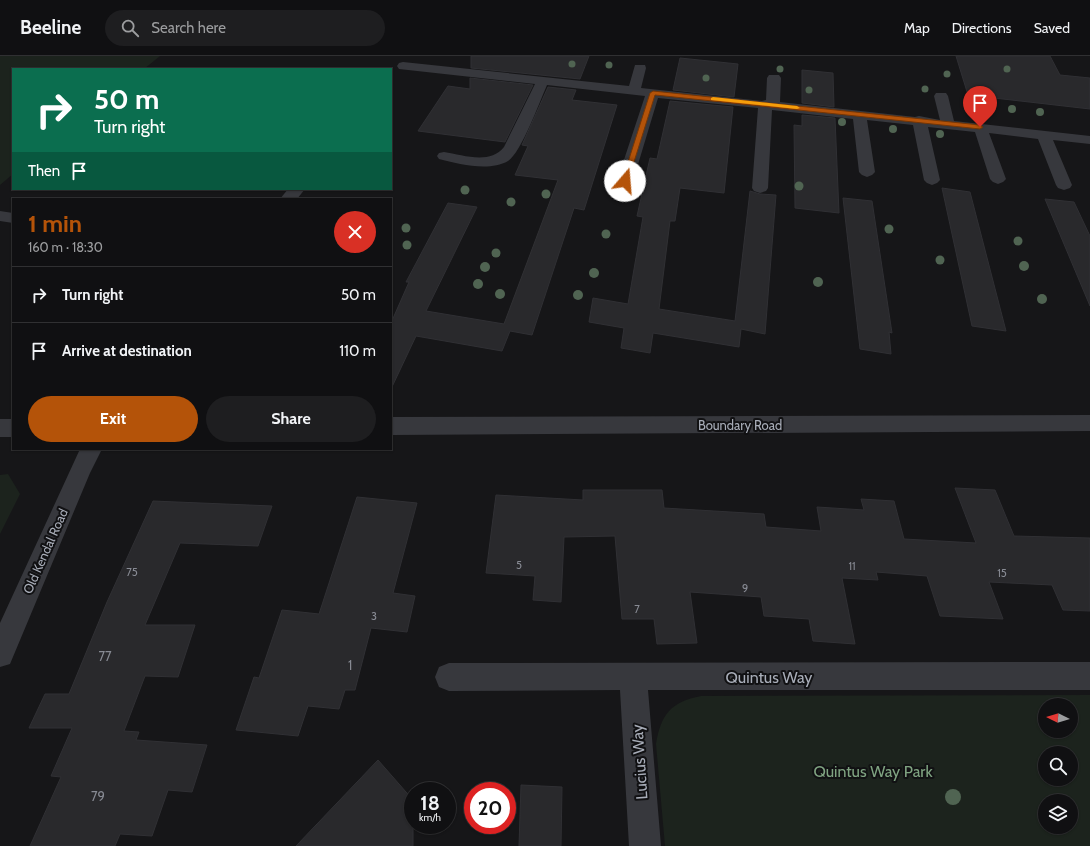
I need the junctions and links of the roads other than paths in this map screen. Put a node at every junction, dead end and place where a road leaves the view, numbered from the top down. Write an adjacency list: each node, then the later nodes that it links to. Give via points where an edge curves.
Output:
1 (412, 56): 4 (street, via 399,71 467,67)
2 (640, 68): 5 (street)
3 (774, 78): 8 (street)
4 (543, 82): 5 (street); 15 (street, via 511,149 504,157 496,161 486,161)
5 (634, 91): 6 (street)
6 (653, 93): 8 (street); 19 (street)
7 (941, 96): 11 (street)
8 (769, 105): 9 (street); 21 (street)
9 (858, 114): 10 (street); 16 (street)
10 (919, 120): 11 (street); 18 (street)
11 (948, 124): 12 (street)
12 (980, 127): 13 (street); 17 (street)
13 (1043, 134): 14 (street); 20 (street)
14 (1090, 140)
15 (444, 156)
16 (867, 172)
17 (998, 179)
18 (932, 180)
19 (625, 181)
20 (1064, 185)
21 (760, 188)
22 (296, 190): 23 (street)
23 (289, 198)
24 (0, 216): 25 (street)
25 (12, 218)
26 (1090, 424): 27 (street, Boundary Road)
27 (392, 426)
28 (0, 428): 29 (street)
29 (12, 428)
30 (90, 450): 31 (street, Old Kendal Road)
31 (0, 654)
32 (1090, 676): 34 (street, Quintus Way)
33 (449, 677): 34 (street, Quintus Way)
34 (633, 677): 35 (street, Lucius Way)
35 (645, 846)

